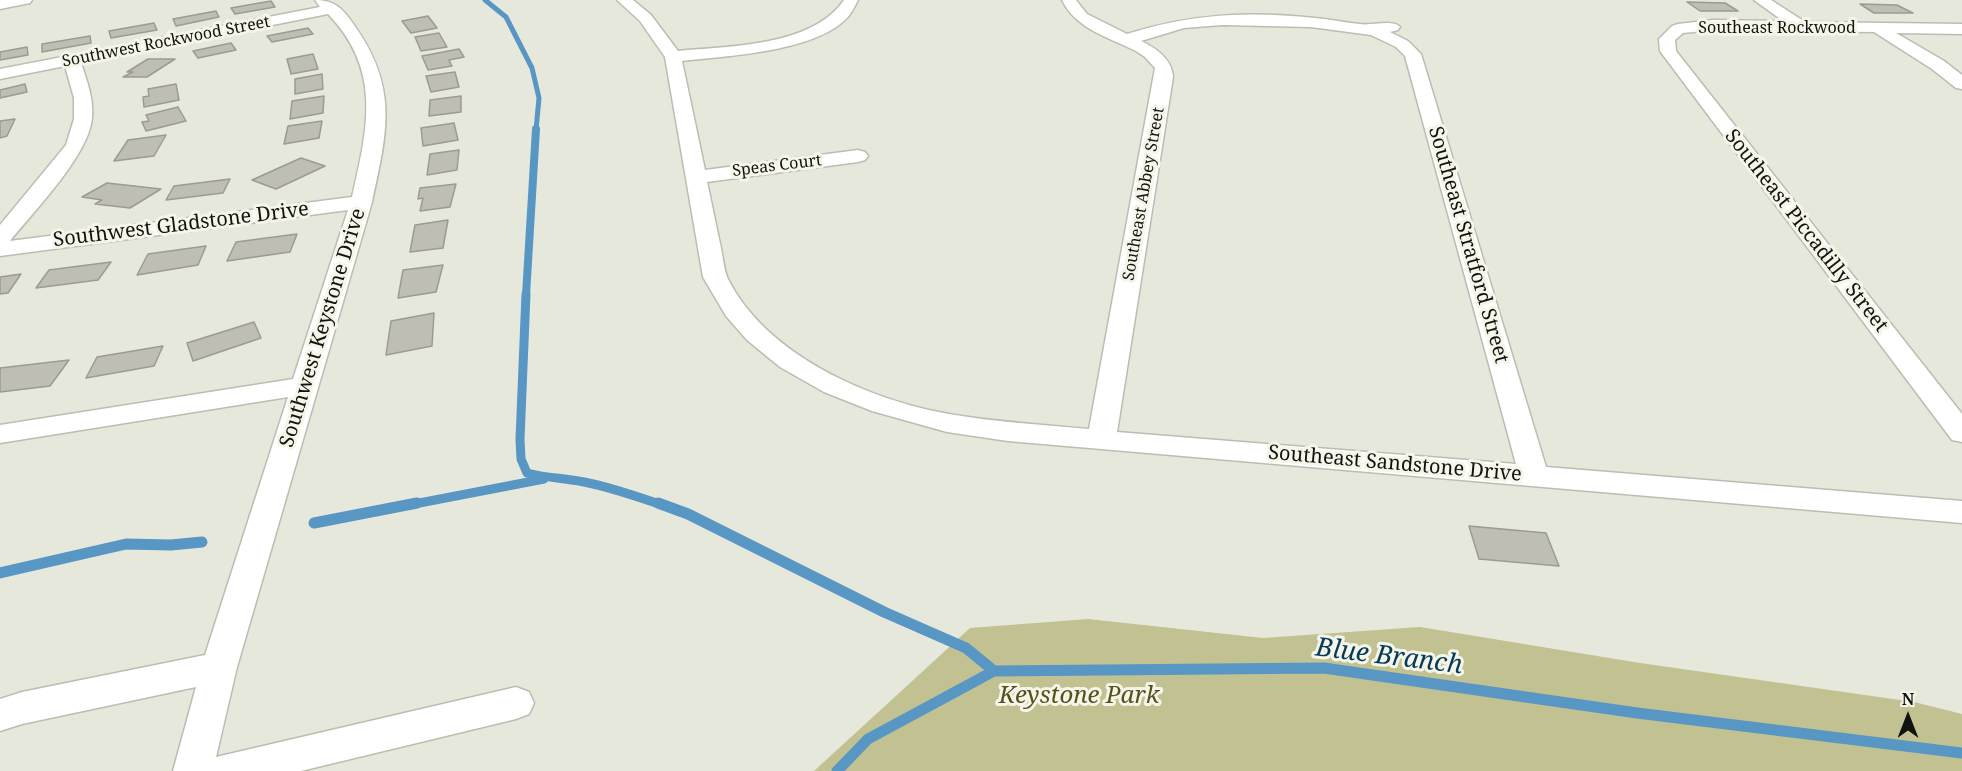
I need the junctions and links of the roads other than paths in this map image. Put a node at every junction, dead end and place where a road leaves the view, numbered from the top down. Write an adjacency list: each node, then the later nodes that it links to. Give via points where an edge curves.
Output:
1 (25, 0): 6 (street)
2 (624, 0): 13 (street, via 646,18)
3 (851, 0): 13 (street, via 834,23 811,35)
4 (1069, 0): 12 (street, Southeast Abbey Street, via 1090,24)
5 (1761, 0): 8 (street)
6 (0, 4)
7 (327, 4): 14 (street, Southwest Rockwood Street); 19 (street, Southwest Keystone Drive, via 351,28 368,55 378,94 373,149)
8 (1801, 26): 9 (street, Southeast Rockwood); 10 (street, Southeast Rockwood, via 1713,25)
9 (1876, 28): 11 (street, Southeast Rockwood); 16 (street, via 1938,64)
10 (1678, 29): 23 (street, Southeast Piccadilly Street, via 1667,38 1668,51)
11 (1962, 29)
12 (1126, 40): 25 (street, Southeast Abbey Street, via 1150,53 1164,67 1164,78); 26 (street, Southeast Stratford Street, via 1192,22 1311,22 1385,29 1413,54)
13 (673, 57): 18 (street, Southeast Sandstone Drive)
14 (72, 60): 15 (street, Southwest Rockwood Street); 20 (street, via 83,98 83,119 75,146)
15 (0, 74)
16 (1962, 84)
17 (858, 156): 18 (street, Speas Court)
18 (695, 177): 25 (street, Southeast Sandstone Drive, via 714,277 758,338 789,361 834,386 882,405 947,423 1008,432)
19 (361, 202): 21 (street, Southwest Gladstone Drive); 22 (street, Southwest Keystone Drive)
20 (0, 239)
21 (0, 249)
22 (305, 386): 24 (street); 28 (street, Southwest Keystone Drive)
23 (1962, 433)
24 (0, 434)
25 (1101, 438): 26 (street, Southeast Sandstone Drive)
26 (1534, 476): 27 (street, Southeast Sandstone Drive)
27 (1962, 512)
28 (219, 667): 30 (street); 31 (street, Southwest Keystone Drive)
29 (516, 703): 32 (street)
30 (0, 715)
31 (193, 771)
32 (227, 771)

